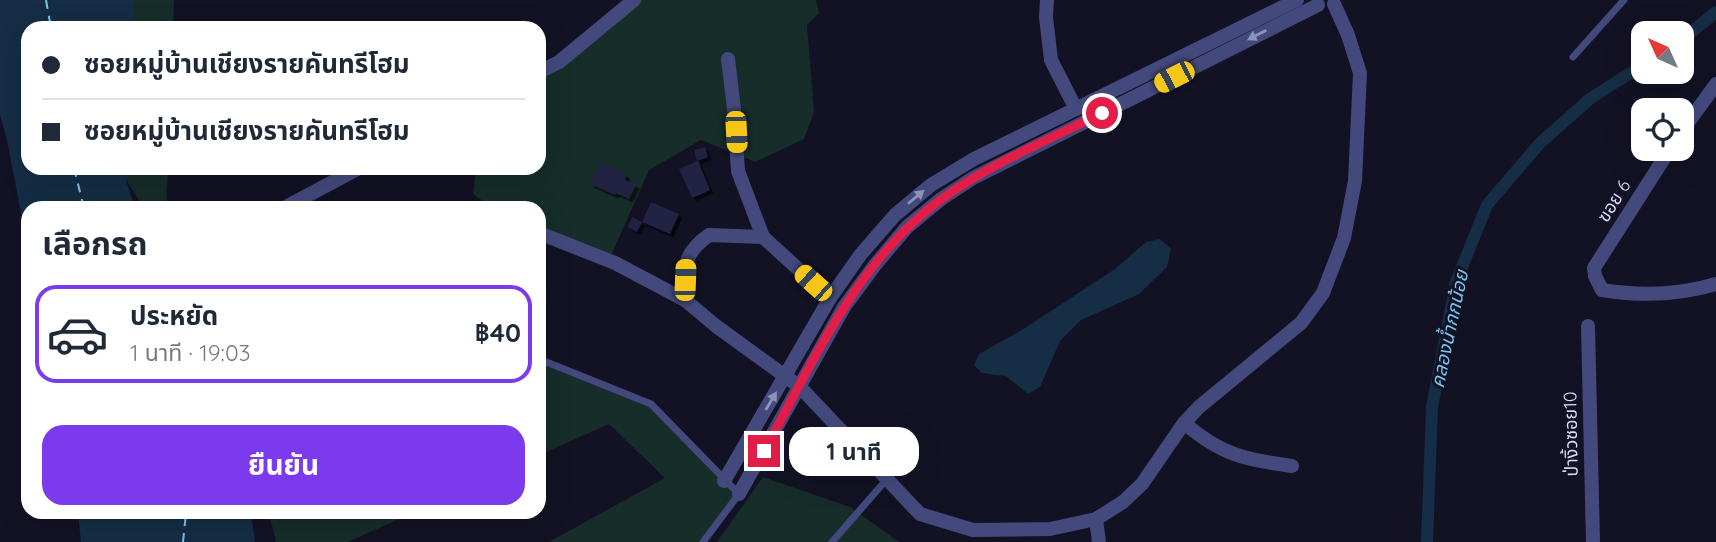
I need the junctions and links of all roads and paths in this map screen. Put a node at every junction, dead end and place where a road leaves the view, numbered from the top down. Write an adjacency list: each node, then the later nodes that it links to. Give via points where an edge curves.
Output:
1 (634, 0): 10 (street)
2 (1047, 0): 12 (street, via 1051,60)
3 (1297, 0): 9 (street)
4 (1624, 0): 7 (lane)
5 (1316, 2): 6 (street, via 1326,7); 9 (street, one-way to 9)
6 (1336, 2): 31 (street, via 1360,73 1355,181 1344,239 1323,293 1301,323)
7 (1573, 57)
8 (728, 59): 22 (street, via 738,171)
9 (1195, 59): 12 (street); 16 (street)
10 (546, 68)
11 (1716, 84): 13 (street)
12 (1076, 109): 14 (street)
13 (1694, 114)
14 (974, 159): 16 (lane); 19 (street, one-way to 14)
15 (1662, 161): 23 (street, ฃอย 6, via 1594,268 1595,276 1602,290 1621,293 1676,292)
16 (982, 174): 20 (street)
17 (346, 175): 18 (street)
18 (298, 201)
19 (895, 215): 20 (lane); 24 (street)
20 (907, 227): 26 (street)
21 (546, 236): 25 (street, via 615,263)
22 (763, 237): 24 (street); 25 (street, via 709,235 700,242 686,260)
23 (1716, 284)
24 (830, 298): 26 (lane); 29 (street)
25 (685, 300): 29 (street)
26 (844, 307): 30 (street)
27 (1588, 326): 41 (street, ป่างิ้วซอย10)
28 (546, 362): 34 (lane, via 651,404)
29 (786, 377): 30 (street); 34 (street, one-way to 29)
30 (800, 387): 33 (street); 35 (street)
31 (1184, 423): 32 (street, via 1206,442 1244,459); 36 (street, via 1142,484)
32 (1292, 466)
33 (888, 479): 37 (street, via 920,514 973,530); 39 (lane)
34 (724, 481): 35 (lane)
35 (739, 494): 38 (lane)
36 (1096, 519): 37 (street); 40 (street)
37 (1021, 536)
38 (703, 542)
39 (832, 542)
40 (1099, 542)
41 (1593, 542)

